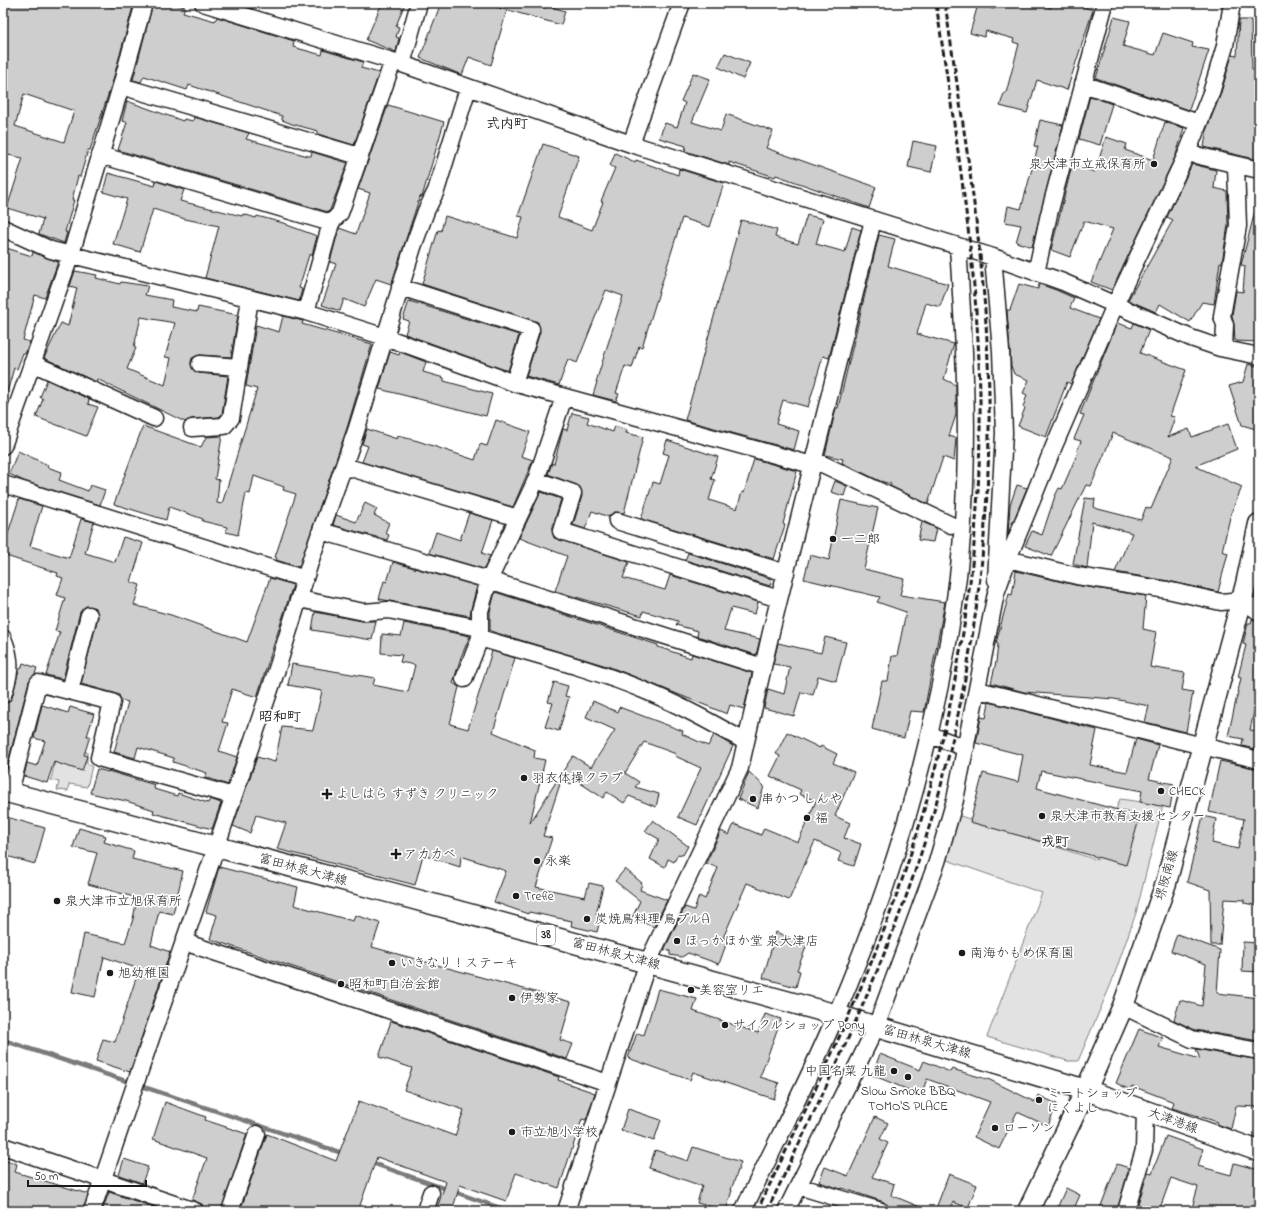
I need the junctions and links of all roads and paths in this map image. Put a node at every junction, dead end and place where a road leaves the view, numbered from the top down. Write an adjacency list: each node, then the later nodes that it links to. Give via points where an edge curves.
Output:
1 (144, 3): 9 (street)
2 (203, 3): 7 (street)
3 (419, 3): 7 (street)
4 (682, 3): 12 (street)
5 (1105, 3): 8 (street)
6 (1232, 3): 11 (street, via 1225,46)
7 (397, 63): 10 (street); 15 (street)
8 (1083, 84): 11 (street); 24 (street)
9 (121, 86): 14 (street); 15 (street)
10 (468, 88): 12 (street); 25 (street, via 436,192 426,211)
11 (1199, 123): 13 (street)
12 (631, 144): 18 (street)
13 (1187, 153): 16 (street); 27 (street)
14 (100, 155): 19 (street); 22 (street)
15 (360, 156): 19 (street, via 340,213)
16 (1236, 165): 17 (street); 30 (street, via 1238,226 1222,316 1225,325)
17 (1259, 170)
18 (873, 220): 21 (street); 40 (street)
19 (331, 223): 28 (street)
20 (3, 228): 22 (street, via 51,250)
21 (951, 245): 23 (street); 66 (street, via 965,343 966,396 961,541 956,599)
22 (71, 254): 26 (street); 32 (street)
23 (993, 257): 24 (street); 53 (street, via 1001,351 1004,433)
24 (1036, 273): 27 (street)
25 (400, 287): 29 (street); 35 (street, via 531,329)
26 (250, 299): 28 (street); 34 (street)
27 (1115, 305): 30 (street, via 1190,338); 49 (street)
28 (306, 312): 29 (street)
29 (386, 337): 35 (street); 41 (street)
30 (1224, 348): 31 (street)
31 (1259, 356)
32 (32, 363): 37 (street); 39 (street)
33 (200, 364): 34 (street)
34 (240, 367): 38 (street, via 231,418 224,426)
35 (514, 383): 36 (street)
36 (564, 396): 40 (street); 42 (street)
37 (154, 418)
38 (192, 428)
39 (3, 446)
40 (813, 463): 47 (street); 50 (street)
41 (344, 466): 44 (street); 48 (street)
42 (536, 480): 44 (street); 55 (street, via 573,493 561,531)
43 (3, 484): 51 (street)
44 (518, 518): 52 (street)
45 (617, 521): 50 (street)
46 (1259, 524): 56 (main road, 堺阪南線)
47 (951, 525)
48 (321, 531): 51 (street); 52 (street)
49 (1008, 558): 53 (street); 56 (street, via 1077,576 1167,590 1221,602)
50 (786, 573): 55 (street)
51 (305, 579): 54 (street)
52 (489, 580): 59 (street, via 480,611); 61 (street)
53 (996, 593): 63 (street)
54 (299, 599): 59 (street, via 364,612 388,610); 72 (street, via 278,669)
55 (779, 599): 61 (street)
56 (1242, 600): 57 (street); 68 (main road, 堺阪南線)
57 (1259, 612)
58 (89, 615): 64 (street)
59 (480, 633): 62 (street); 67 (street, via 647,692)
60 (3, 638): 65 (street, via 11,659 9,678)
61 (763, 667): 67 (street)
62 (464, 679)
63 (978, 690): 68 (street); 69 (street)
64 (70, 691): 71 (street, via 38,683); 72 (street, via 112,702 99,758)
65 (3, 695)
66 (930, 735): 69 (street); 77 (street, via 898,850 875,918)
67 (746, 742): 75 (street, via 740,768)
68 (1203, 746): 70 (street); 76 (main road, 堺阪南線, via 1166,882)
69 (966, 748): 78 (street, via 955,800 937,862)
70 (1259, 760)
71 (6, 791): 73 (main road, 富田林泉大津線 / 38)
72 (233, 796): 73 (street)
73 (216, 847): 74 (street); 75 (main road, 富田林泉大津線 / 38)
74 (184, 942): 80 (street); 86 (street)
75 (648, 962): 77 (main road, 富田林泉大津線 / 38); 80 (street)
76 (1123, 1006): 79 (street, via 1192,1039); 81 (main road, 堺阪南線)
77 (837, 1014): 78 (main road, 富田林泉大津線 / 38); 94 (street)
78 (876, 1026): 81 (main road, 富田林泉大津線 / 38); 87 (street)
79 (1259, 1051)
80 (608, 1083): 93 (street)
81 (1086, 1090): 82 (main road, 大津港線); 97 (main road, 堺阪南線)
82 (1145, 1111): 85 (main road, 大津港線); 98 (street, via 1144,1150)
83 (257, 1134): 91 (street)
84 (3, 1146): 86 (street)
85 (1259, 1151)
86 (102, 1180): 89 (street); 90 (street)
87 (798, 1186): 95 (street); 96 (street)
88 (431, 1193): 92 (street)
89 (92, 1211)
90 (195, 1211)
91 (230, 1211)
92 (425, 1211)
93 (566, 1211)
94 (743, 1211)
95 (786, 1211)
96 (880, 1211)
97 (1028, 1211)
98 (1126, 1211)

